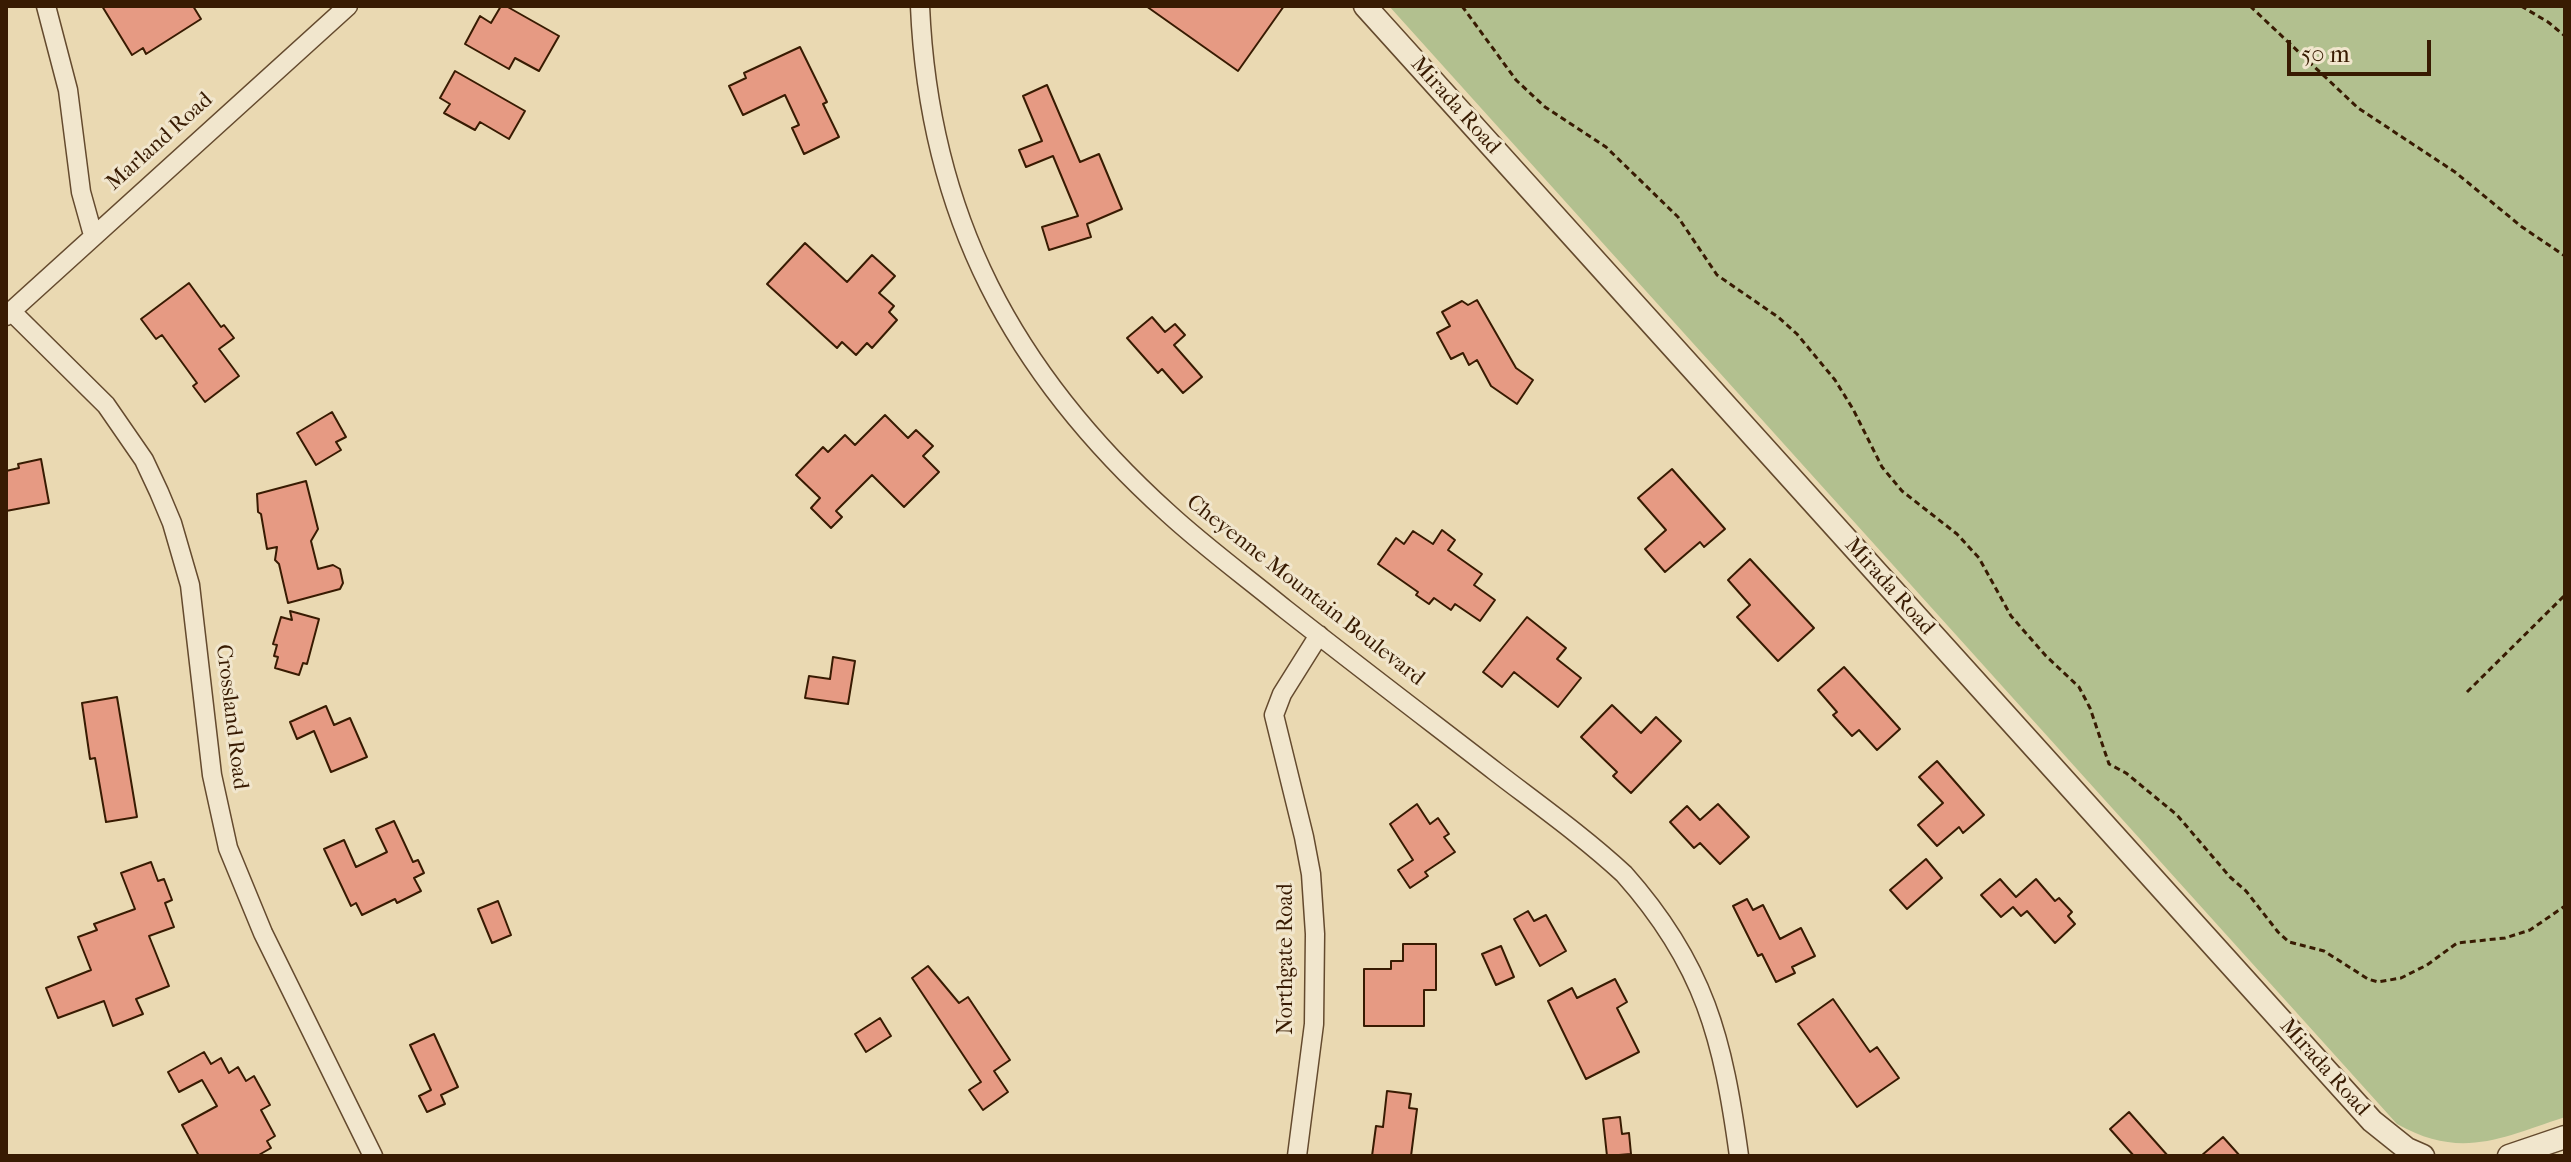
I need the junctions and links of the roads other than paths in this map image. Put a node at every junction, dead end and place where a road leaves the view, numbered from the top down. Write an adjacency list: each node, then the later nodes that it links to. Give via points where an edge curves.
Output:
1 (46, 6): 5 (street, via 68,90 81,192)
2 (348, 6): 5 (street, Marland Road)
3 (920, 6): 7 (street, Cheyenne Mountain Boulevard, via 932,125 948,183 965,234 1016,334 1062,403 1129,476 1195,538)
4 (1365, 6): 12 (street, Mirada Road, via 2372,1121)
5 (93, 235): 6 (street, Marland Road)
6 (9, 314): 9 (street, Crossland Road, via 106,405 144,460 163,502 190,585 212,775 228,848 263,933)
7 (1319, 635): 10 (street, Northgate Road, via 1274,715 1311,874 1315,934 1314,1024); 11 (street, Cheyenne Mountain Boulevard, via 1603,854 1640,892 1681,950 1706,1001 1728,1081)
8 (2565, 1137): 13 (street)
9 (373, 1156)
10 (1297, 1156)
11 (1739, 1156)
12 (2423, 1156)
13 (2509, 1156)

